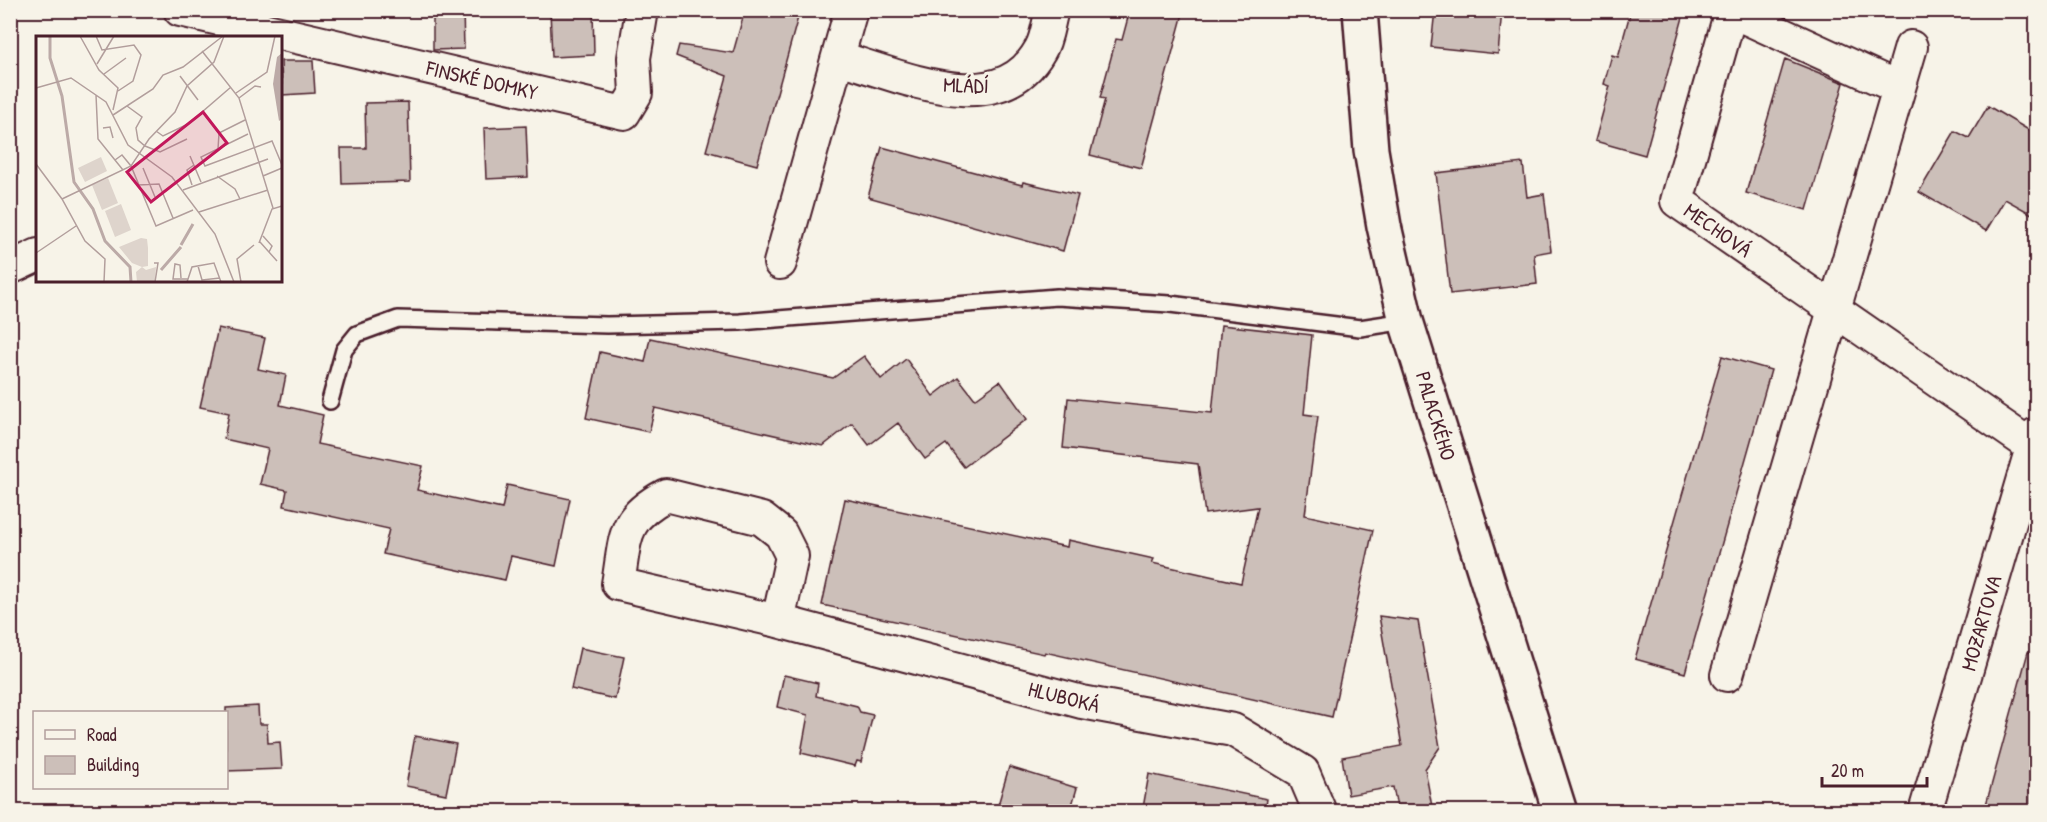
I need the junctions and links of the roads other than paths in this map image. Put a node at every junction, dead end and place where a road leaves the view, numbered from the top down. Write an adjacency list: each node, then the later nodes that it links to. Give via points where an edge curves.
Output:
1 (180, 10): 7 (street, FINSKÉ DOMKY)
2 (642, 10): 9 (street, FINSKÉ DOMKY, via 634,58 636,93 624,113)
3 (851, 10): 11 (street)
4 (1052, 10): 11 (street, MLÁDÍ, via 1041,49 1026,69 1001,86 975,90 946,88)
5 (1360, 10): 15 (street, PALACKÉHO, via 1371,150)
6 (1731, 10): 12 (street, MECHOVÁ); 14 (street, MECHOVÁ, via 1677,201)
7 (229, 30): 8 (street, FINSKÉ DOMKY)
8 (258, 36)
9 (282, 41)
10 (1911, 47): 12 (street)
11 (839, 57): 13 (street)
12 (1899, 87): 14 (street)
13 (780, 262)
14 (1834, 311): 17 (street, MECHOVÁ); 19 (street)
15 (1406, 321): 16 (lane, via 1360,327 1170,304 1057,297 740,322 608,325 398,318 357,334 344,350); 21 (street, PALACKÉHO)
16 (330, 401)
17 (2035, 441): 22 (street, MOZARTOVA)
18 (778, 621): 18 (street, HLUBOKÁ, via 792,556 782,534 762,519 666,495 643,508 627,531 618,584); 20 (street, HLUBOKÁ, via 1082,702 1233,730 1303,772)
19 (1727, 675)
20 (1320, 812)
21 (1560, 812)
22 (1926, 812)

